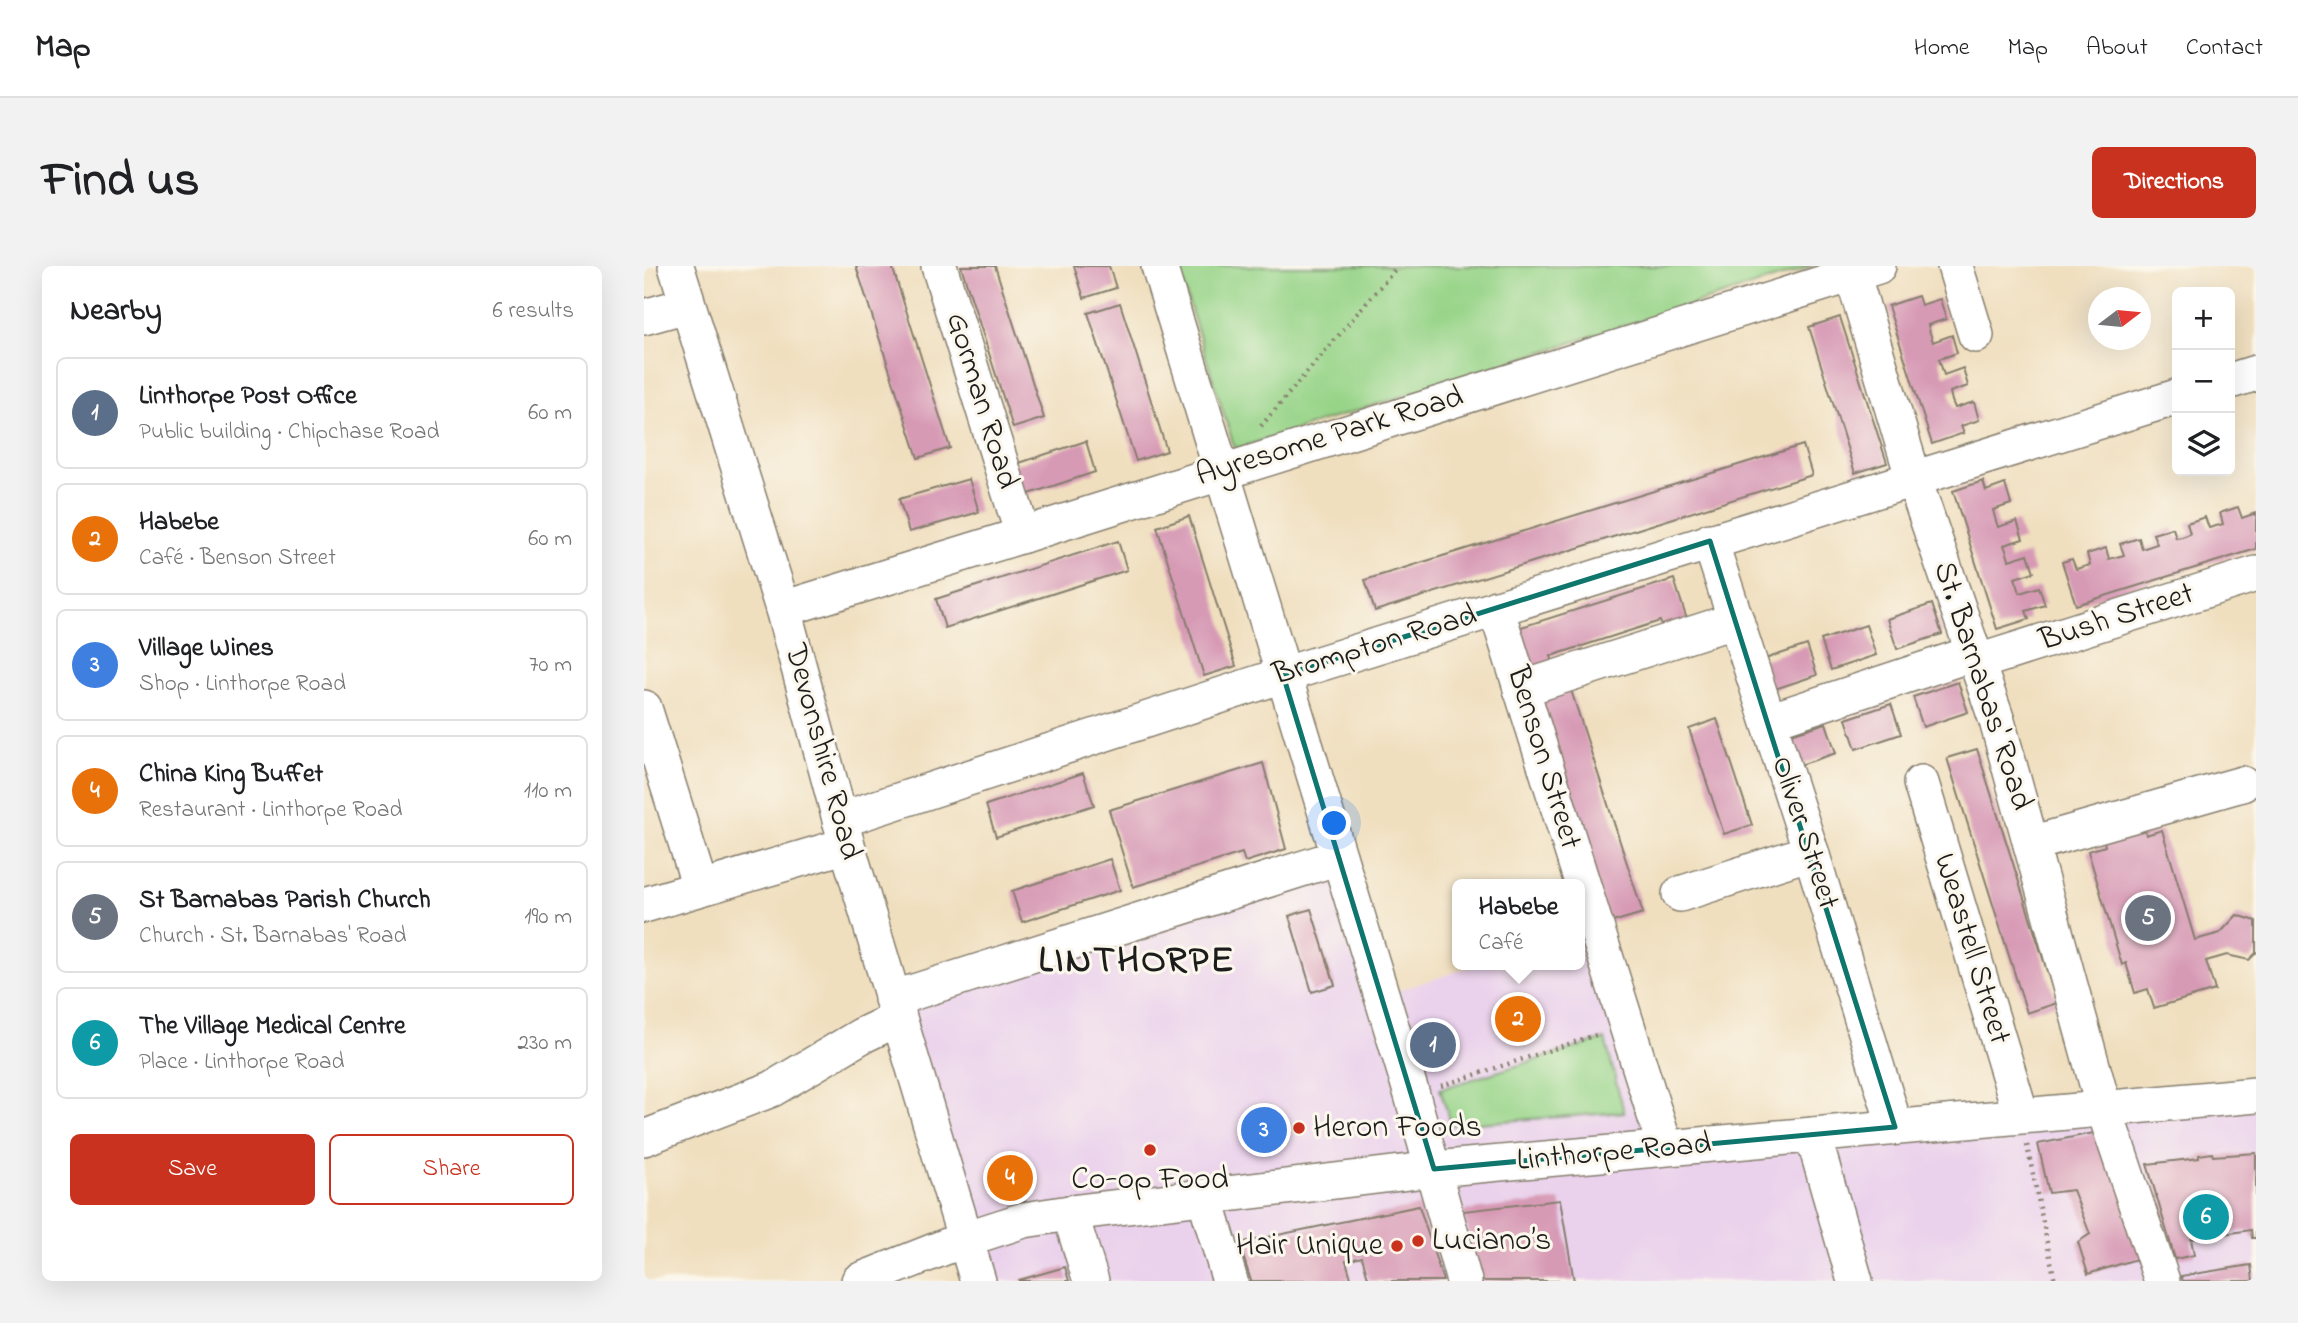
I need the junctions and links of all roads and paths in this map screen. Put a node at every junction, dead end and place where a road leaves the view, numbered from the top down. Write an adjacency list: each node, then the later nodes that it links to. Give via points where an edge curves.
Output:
1 (676, 266): 7 (street, Devonshire Road)
2 (939, 266): 16 (street, Gorman Road)
3 (1159, 266): 14 (street)
4 (1398, 266): 13 (path)
5 (1955, 266): 9 (street)
6 (1860, 269): 14 (street, Ayresome Park Road); 15 (street, St. Barnabas' Road)
7 (687, 305): 8 (street); 19 (street, Devonshire Road)
8 (644, 317)
9 (1976, 335)
10 (2256, 373): 11 (street)
11 (2235, 379)
12 (2172, 399): 15 (street, Brompton Road)
13 (1257, 430)
14 (1221, 471): 16 (street, Ayresome Park Road); 23 (street)
15 (1913, 480): 17 (street, Brompton Road); 22 (street, St. Barnabas' Road)
16 (1023, 536): 19 (street, Ayresome Park Road)
17 (1710, 541): 20 (street, Brompton Road); 21 (street, Oliver Street)
18 (2256, 574): 22 (street, Bush Street)
19 (783, 608): 29 (street, Devonshire Road)
20 (1496, 608): 23 (street, Brompton Road); 24 (street, Benson Street)
21 (1736, 620): 24 (street); 26 (street, Oliver Street)
22 (1976, 658): 26 (street, Bush Street); 30 (street, St. Barnabas' Road)
23 (1283, 675): 29 (street, Brompton Road); 32 (street)
24 (1521, 689): 33 (street, Benson Street)
25 (644, 708): 34 (street)
26 (1769, 721): 31 (street, Oliver Street)
27 (1921, 783): 43 (street, Weastell Street)
28 (2242, 784): 30 (street)
29 (843, 832): 34 (street, Brompton Road); 38 (street, Devonshire Road)
30 (2031, 844): 42 (street, St. Barnabas' Road)
31 (1811, 852): 36 (street); 44 (street, Oliver Street)
32 (1339, 857): 38 (street); 40 (street)
33 (1581, 879)
34 (700, 887): 37 (street, Brompton Road)
35 (1585, 892): 39 (street, Benson Street)
36 (1680, 894)
37 (644, 905)
38 (896, 1008): 46 (street, via 861,1036 772,1088); 51 (street, Devonshire Road)
39 (1627, 1026): 40 (path); 47 (street, Benson Street)
40 (1412, 1095): 48 (street)
41 (2256, 1095): 42 (street, Linthorpe Road)
42 (2104, 1109): 43 (street, Linthorpe Road); 59 (street, St. Barnabas' Road)
43 (2021, 1115): 44 (street, Linthorpe Road); 58 (path)
44 (1895, 1127): 45 (street, Linthorpe Road)
45 (1813, 1135): 47 (street, Linthorpe Road); 57 (street)
46 (644, 1138)
47 (1665, 1147): 48 (street, Linthorpe Road)
48 (1434, 1169): 49 (street, Linthorpe Road); 56 (street)
49 (1205, 1197): 50 (street, Linthorpe Road); 55 (street)
50 (1070, 1213): 51 (street, Linthorpe Road, via 1024,1220); 54 (street)
51 (965, 1239): 52 (street, Linthorpe Road); 53 (street, Devonshire Road)
52 (859, 1281)
53 (978, 1281)
54 (1091, 1281)
55 (1230, 1281)
56 (1464, 1281)
57 (1855, 1281)
58 (2055, 1281)
59 (2160, 1281)

